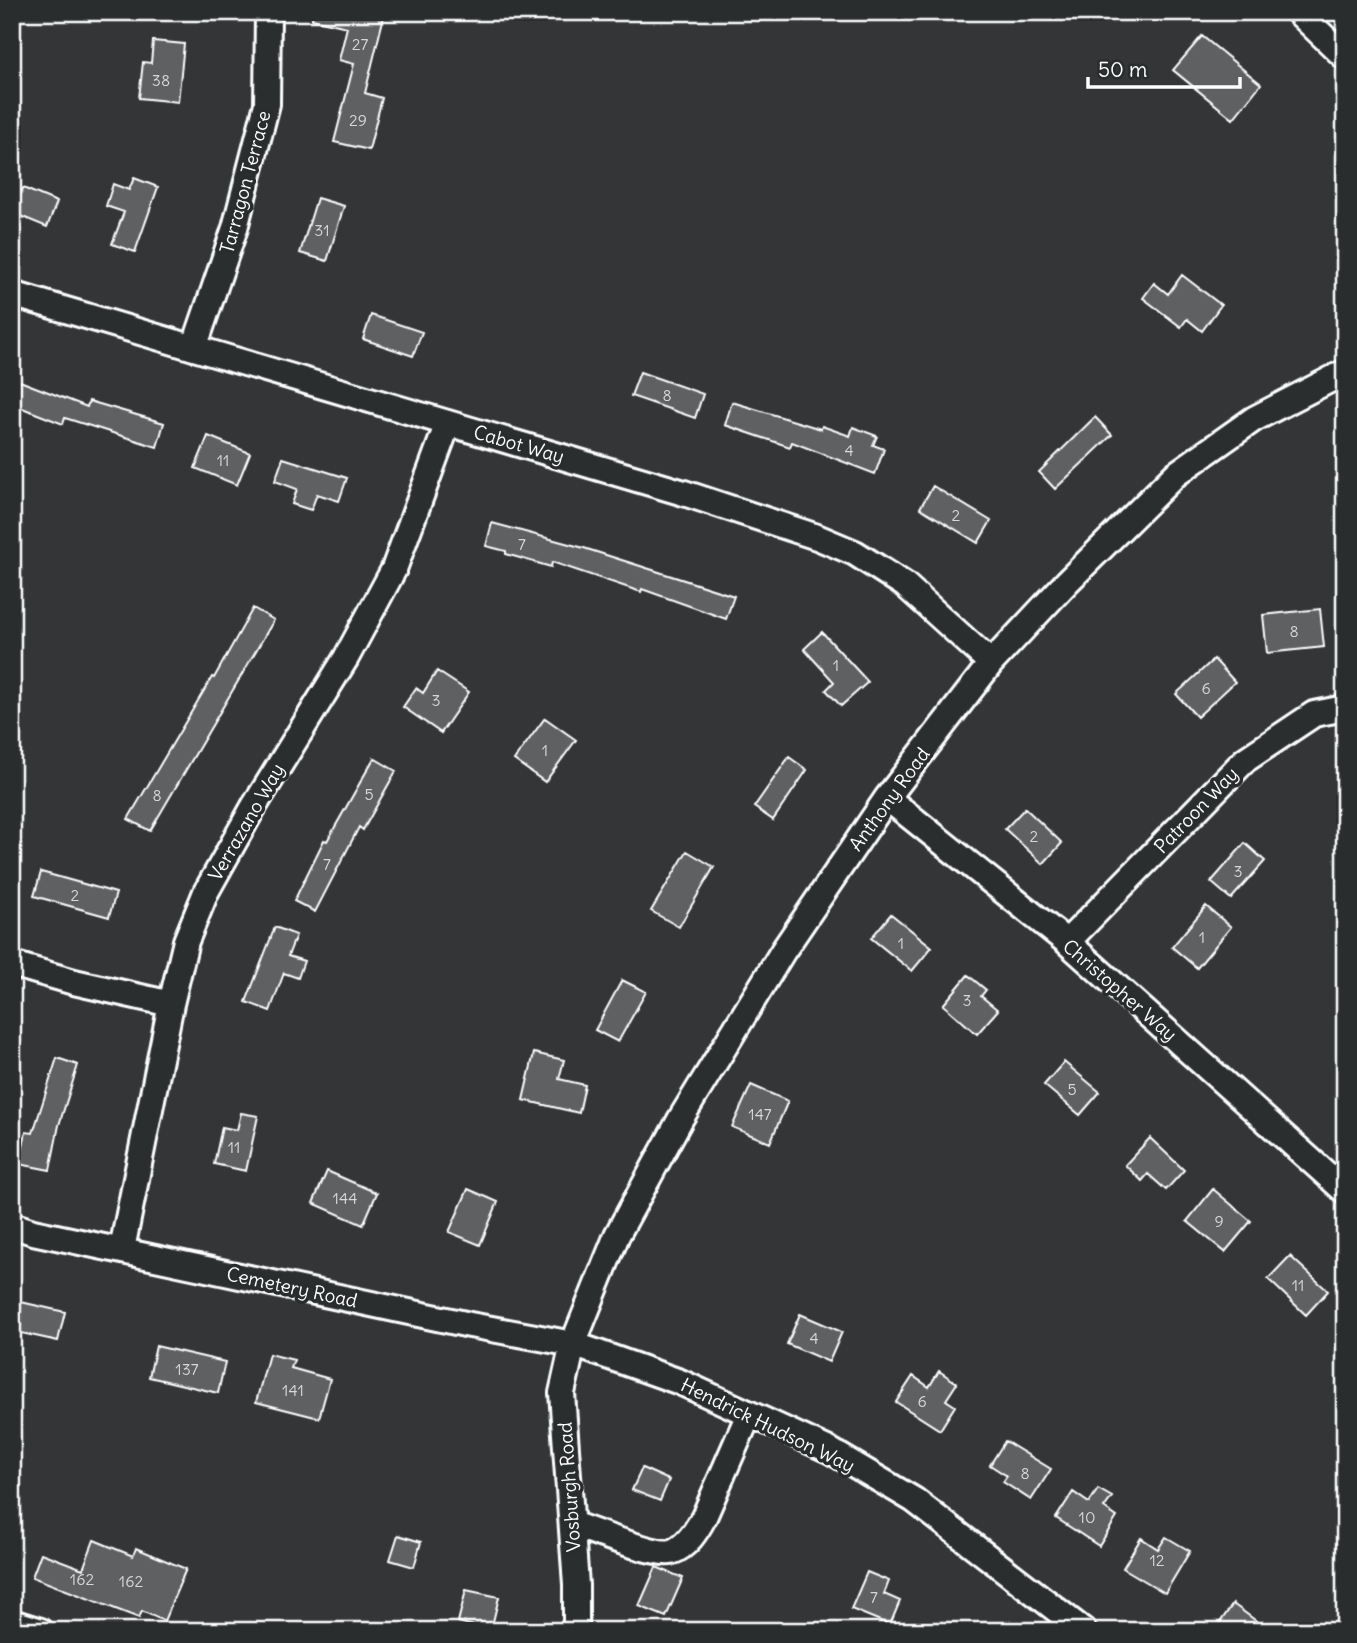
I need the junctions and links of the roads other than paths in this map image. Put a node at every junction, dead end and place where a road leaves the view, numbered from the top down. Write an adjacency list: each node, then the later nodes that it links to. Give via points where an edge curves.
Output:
1 (268, 12): 5 (street, Tarragon Terrace, via 267,104 235,228)
2 (1298, 12): 3 (street)
3 (1345, 57)
4 (12, 294): 5 (street, Cabot Way)
5 (194, 348): 7 (street, Cabot Way)
6 (1345, 372): 8 (street, Anthony Road, via 1254,419 1176,474)
7 (448, 424): 8 (street, Cabot Way, via 684,492 855,553 905,585); 13 (street, Verrazano Way, via 394,569 206,892 186,942)
8 (991, 663): 10 (street, Anthony Road)
9 (1345, 708): 11 (street, Patroon Way, via 1314,714 1245,760)
10 (887, 798): 11 (street, Christopher Way); 17 (street, Anthony Road, via 783,951 681,1118 617,1235)
11 (1067, 942): 14 (street, Christopher Way)
12 (12, 964): 13 (street)
13 (171, 1004): 16 (street, Verrazano Way)
14 (1345, 1191)
15 (12, 1225): 16 (street, Cemetery Road)
16 (122, 1250): 17 (street, Cemetery Road)
17 (573, 1344): 18 (street, Hendrick Hudson Way, via 680,1382); 19 (street, Vosburgh Road, via 562,1393)
18 (749, 1414): 19 (street, via 704,1517 680,1547 668,1553); 23 (street, Hendrick Hudson Way, via 831,1451 914,1500)
19 (572, 1524): 22 (street, Vosburgh Road)
20 (12, 1622): 21 (street)
21 (41, 1631)
22 (576, 1631)
23 (1084, 1631)

